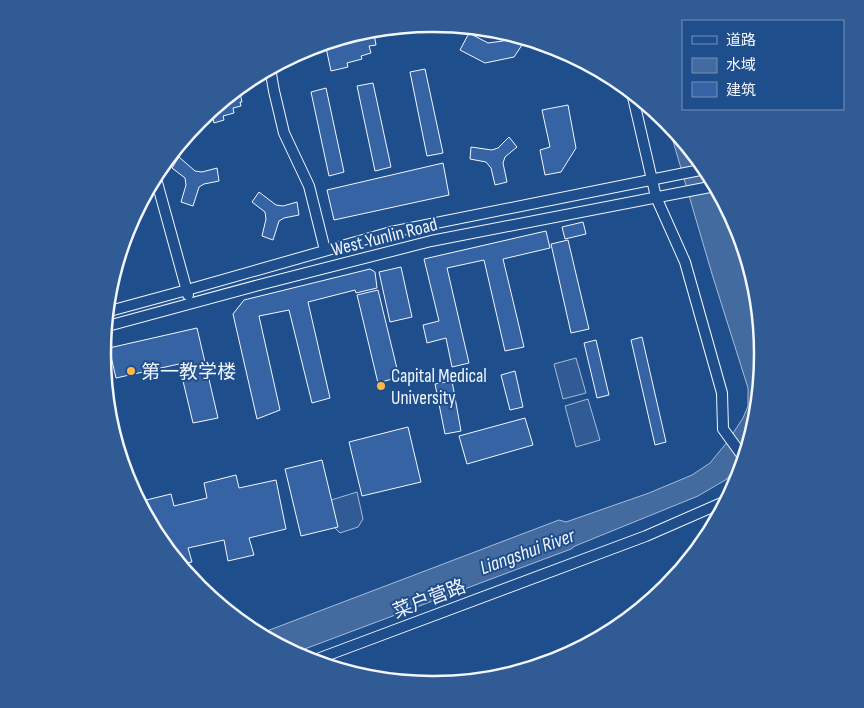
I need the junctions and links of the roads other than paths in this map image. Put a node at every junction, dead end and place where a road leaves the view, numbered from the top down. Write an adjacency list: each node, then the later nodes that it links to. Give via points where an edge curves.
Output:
1 (271, 76): 8 (street, via 284,133 309,186)
2 (634, 104): 4 (street)
3 (696, 171): 4 (street, West Yunlin Road)
4 (651, 180): 7 (street); 8 (street, West Yunlin Road, via 390,232)
5 (158, 186): 9 (street)
6 (707, 188): 7 (street, West Yunlin Road)
7 (656, 198): 10 (street, West Yunlin Road, via 431,241); 13 (street, via 685,262 722,393 722,429)
8 (325, 250): 9 (street, West Yunlin Road)
9 (187, 290): 10 (street); 11 (street, West Yunlin Road)
10 (190, 303): 12 (street, West Yunlin Road)
11 (113, 310)
12 (112, 325)
13 (738, 450)
14 (715, 506): 15 (street, 菜户营路, via 646,536)
15 (324, 656)

